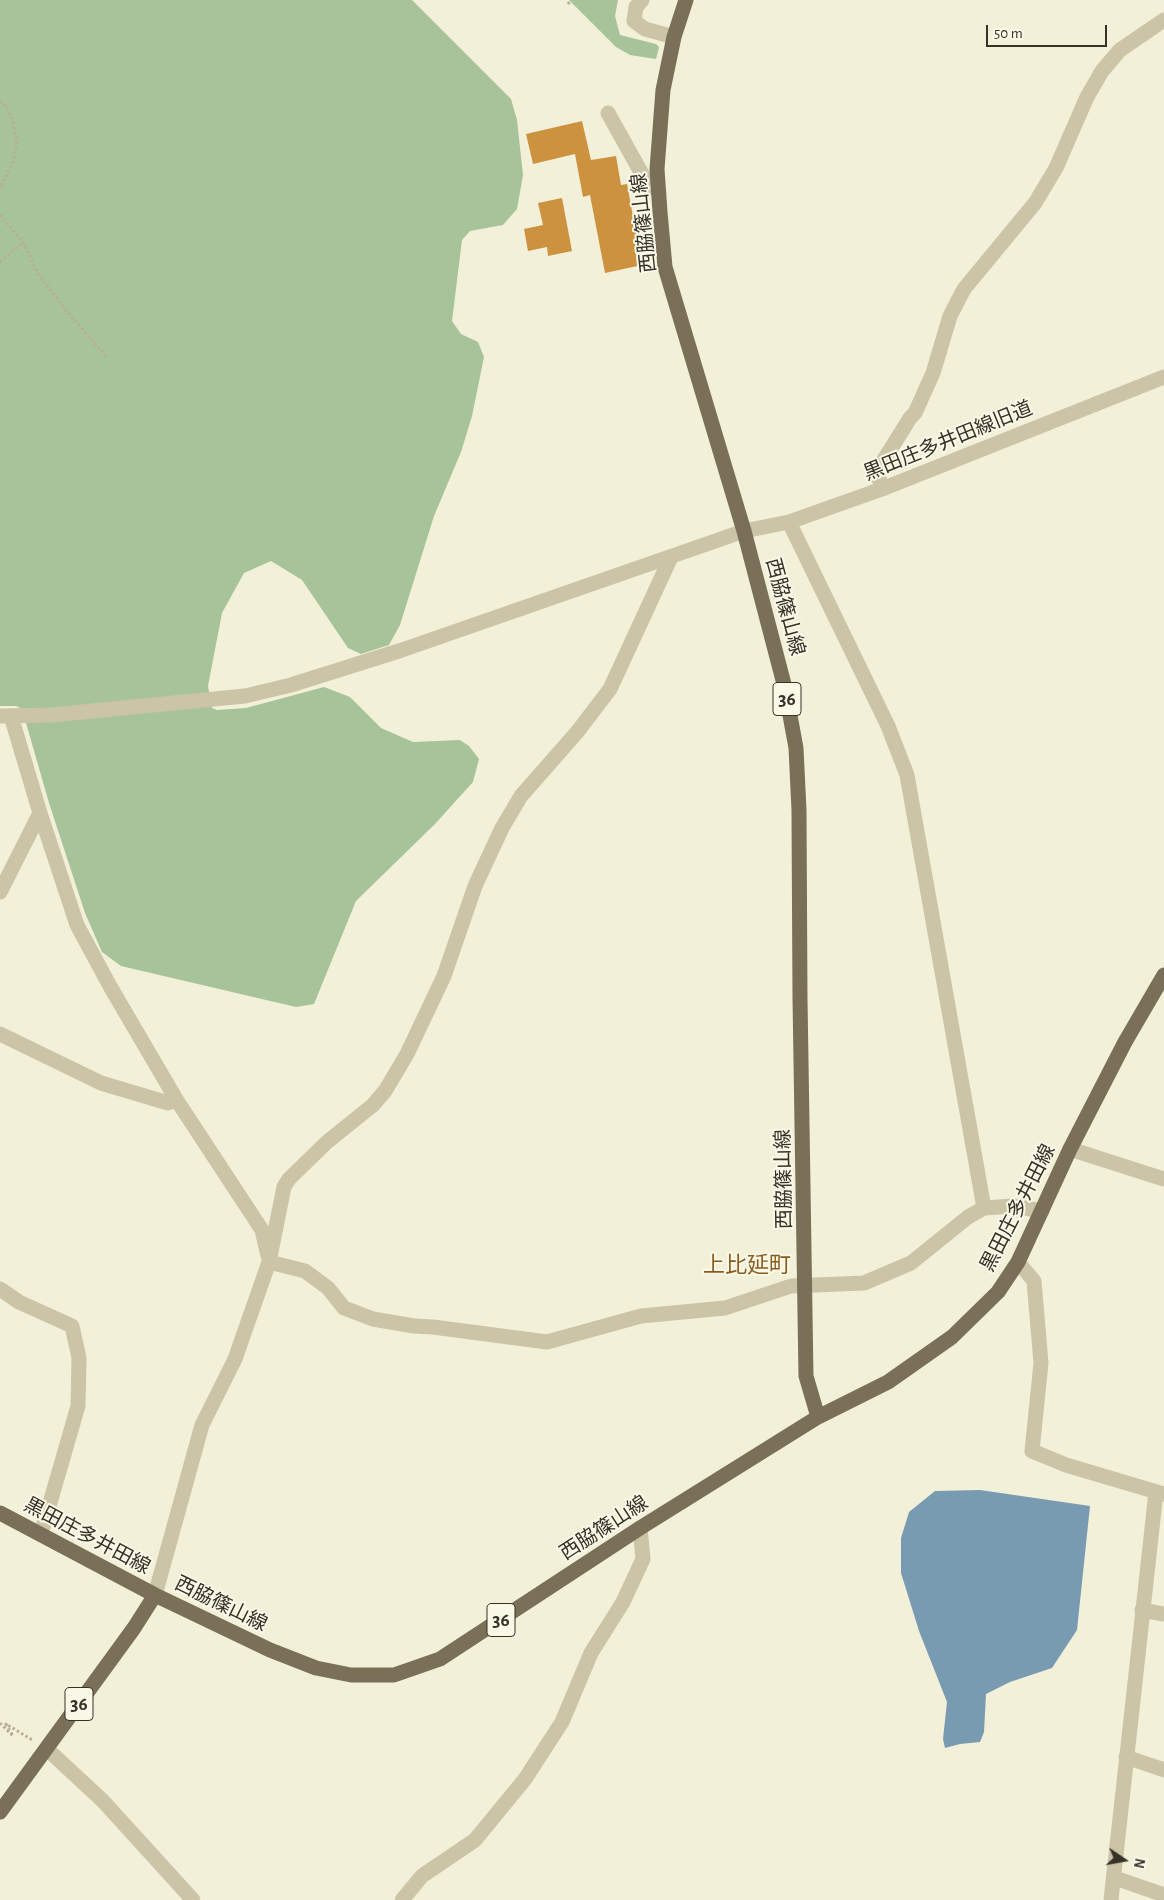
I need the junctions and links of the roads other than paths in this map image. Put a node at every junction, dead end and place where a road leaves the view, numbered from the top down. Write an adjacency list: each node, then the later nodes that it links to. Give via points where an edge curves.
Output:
1 (642, 0): 4 (street, via 636,7 634,21 645,29)
2 (686, 0): 4 (main road, 西脇篠山線 / 36)
3 (1164, 20): 8 (street, via 1120,50 1102,71 1056,168 1035,203 964,289 950,316 933,373 915,413 877,471)
4 (674, 37): 6 (main road, 西脇篠山線 / 36, via 662,90 657,169)
5 (608, 113): 6 (street, via 647,183)
6 (659, 193): 10 (main road, 西脇篠山線 / 36, via 665,267)
7 (1164, 376): 8 (street, 黒田庄多井田線旧道)
8 (882, 489): 9 (street, 黒田庄多井田線旧道)
9 (789, 522): 10 (street, 黒田庄多井田線旧道); 20 (street, via 888,726 907,775)
10 (744, 531): 11 (street, 黒田庄多井田線旧道); 24 (main road, 西脇篠山線 / 36, via 785,688 796,748 800,810)
11 (671, 557): 12 (street, 黒田庄多井田線旧道, via 402,650 245,696 52,715); 22 (street, via 610,689 521,796 502,828 475,886 444,976 407,1054 385,1091 373,1105 327,1142 284,1187)
12 (6, 716): 13 (street)
13 (40, 813): 14 (street); 17 (street, via 77,925)
14 (0, 892)
15 (1164, 975): 18 (main road, 黒田庄多井田線)
16 (0, 1034): 17 (street, via 101,1083 168,1103)
17 (176, 1099): 22 (street, via 262,1230)
18 (1070, 1149): 19 (street); 21 (main road, 黒田庄多井田線)
19 (1164, 1179)
20 (984, 1208): 21 (street, via 1013,1206); 24 (street, via 911,1263 872,1280 864,1283)
21 (1042, 1211): 23 (main road, 黒田庄多井田線)
22 (269, 1262): 24 (street, via 305,1271 328,1288 344,1308 373,1318 547,1342 641,1316 725,1308); 31 (street, via 235,1359 202,1425)
23 (1018, 1262): 26 (main road, 黒田庄多井田線, via 998,1292 952,1337 888,1382); 27 (street, via 1034,1281 1041,1363 1032,1451 1066,1465)
24 (806, 1284): 26 (main road, 西脇篠山線 / 36, via 806,1376)
25 (0, 1289): 30 (street, via 19,1302 72,1326 79,1358 78,1406)
26 (818, 1417): 29 (main road, 西脇篠山線 / 36)
27 (1160, 1493): 32 (street)
28 (0, 1513): 30 (main road, 黒田庄多井田線)
29 (640, 1528): 31 (main road, 西脇篠山線 / 36, via 440,1659 394,1674 351,1675 316,1668 270,1650); 41 (street, via 643,1559 623,1602 591,1653 562,1722 525,1779 475,1840 422,1876)
30 (41, 1534): 31 (main road, 黒田庄多井田線)
31 (155, 1595): 34 (main road, 西脇篠山線 / 36)
32 (1142, 1610): 33 (street); 35 (street)
33 (1164, 1614)
34 (47, 1749): 37 (main road, 西脇篠山線 / 36); 40 (street, via 103,1801)
35 (1126, 1758): 36 (street); 38 (street)
36 (1164, 1770)
37 (0, 1812)
38 (1115, 1878): 39 (street); 42 (street)
39 (1164, 1895)
40 (193, 1900)
41 (402, 1900)
42 (1111, 1900)

